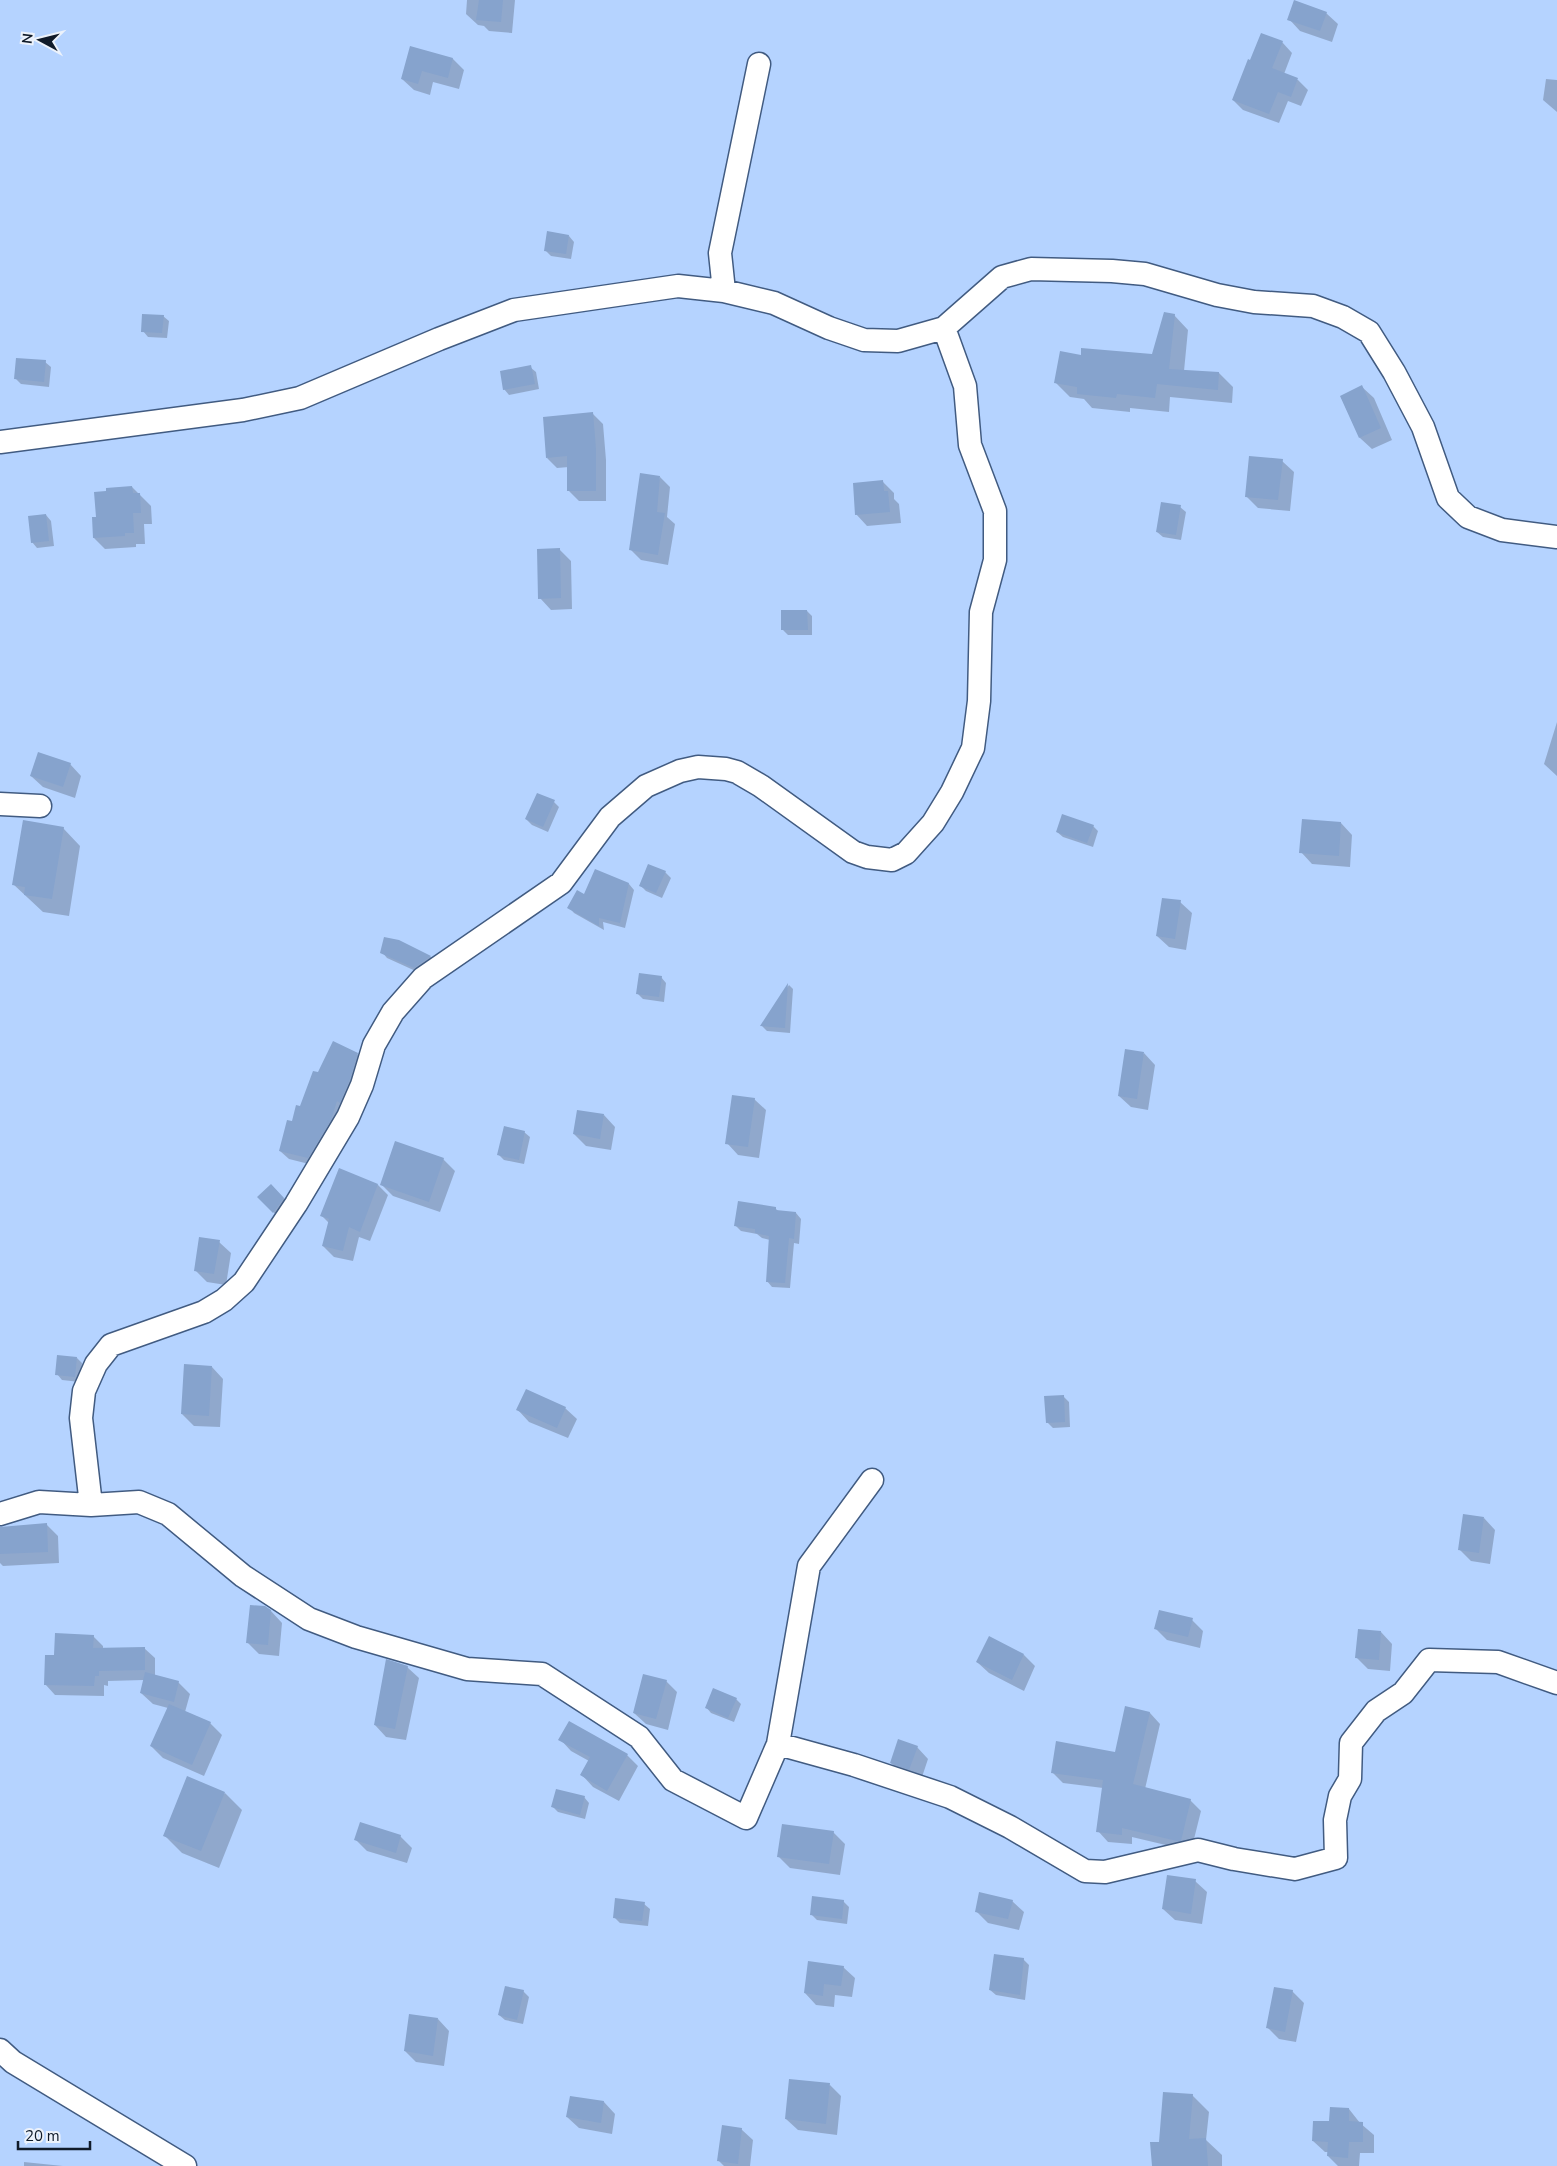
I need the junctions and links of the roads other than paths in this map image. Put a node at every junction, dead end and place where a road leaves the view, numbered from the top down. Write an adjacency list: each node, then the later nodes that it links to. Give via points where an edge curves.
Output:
1 (759, 64): 2 (street, via 720,253)
2 (724, 291): 3 (street, via 774,304 864,340 898,341); 4 (street, via 678,286 514,310 300,398 243,410)
3 (944, 328): 5 (street, via 1002,277 1031,269 1112,270 1146,274 1217,295 1313,306 1343,317 1369,332 1423,427 1440,479 1454,504 1468,517 1502,530); 9 (street, via 965,386 970,445 995,511 995,560 981,612 979,701 973,748 933,823 906,853 892,860 867,857 853,852 737,772 698,767 680,770 646,786 610,817 561,883 423,978 393,1012 374,1045 348,1117 244,1282 204,1312 111,1345 96,1364 84,1391 81,1418)
4 (0, 442)
5 (1557, 537)
6 (0, 804): 7 (street)
7 (40, 806)
8 (872, 1480): 12 (street, via 809,1566)
9 (91, 1505): 10 (street, via 39,1502); 12 (street, via 139,1502 168,1514 243,1576 309,1619 332,1629 467,1668 542,1674 638,1737 673,1780 746,1818)
10 (0, 1514)
11 (1557, 1683): 12 (street, via 1498,1662 1429,1660 1403,1693 1376,1711 1351,1743 1350,1778 1340,1796 1334,1820 1336,1858 1296,1869 1198,1850 1105,1872 1085,1871 1010,1827 950,1797)
12 (778, 1744)
13 (0, 2050): 14 (street, via 12,2062)
14 (185, 2166)

